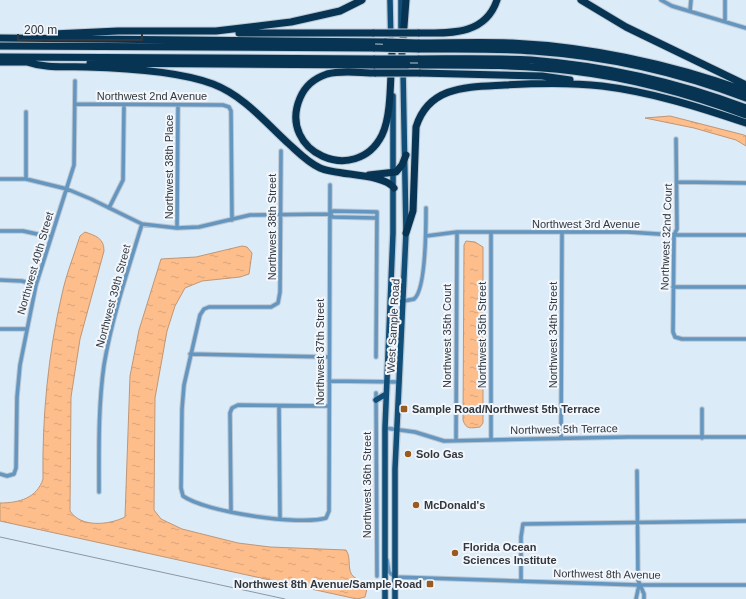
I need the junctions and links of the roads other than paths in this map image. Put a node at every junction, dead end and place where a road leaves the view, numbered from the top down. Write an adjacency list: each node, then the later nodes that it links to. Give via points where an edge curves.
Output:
1 (362, 0): 13 (highway, via 340,11 291,22)
2 (390, 0): 19 (main road, West Sample Road)
3 (401, 0): 20 (main road, West Sample Road)
4 (406, 0): 20 (highway)
5 (497, 0): 13 (highway, bridge, via 487,18 472,29 457,33)
6 (581, 0): 27 (highway, via 640,34)
7 (661, 0): 10 (street)
8 (691, 0): 10 (street)
9 (725, 0): 11 (street)
10 (690, 11): 11 (street)
11 (725, 21): 12 (street)
12 (746, 28)
13 (216, 31): 15 (highway, via 118,31)
14 (0, 38): 15 (highway)
15 (11, 38): 16 (highway)
16 (374, 45): 17 (highway); 18 (highway, bridge)
17 (0, 46)
18 (418, 46): 29 (highway, via 511,43 604,53 680,70); 30 (highway, via 512,50 626,63 671,74)
19 (392, 53): 28 (highway, bridge, via 387,121 374,147 362,156 343,161 327,159 311,150 300,135 296,120 298,105 312,82 327,74 376,73 419,73 542,76); 41 (main road, West Sample Road)
20 (402, 53): 40 (main road, West Sample Road)
21 (0, 56): 24 (highway)
22 (0, 62): 23 (highway)
23 (27, 62): 24 (highway); 42 (highway, via 41,67 97,67 178,74 205,82 240,99 314,165 333,172)
24 (375, 62): 25 (highway, bridge)
25 (419, 62): 34 (highway, via 530,60 598,68 666,82); 36 (highway, via 530,67 598,74 679,92)
26 (75, 81): 31 (street, Northwest 40th Street)
27 (746, 85)
28 (602, 86): 37 (highway, via 667,99); 62 (highway, via 541,83 478,86 452,90 439,96 425,109 416,126 412,211)
29 (746, 91)
30 (746, 98)
31 (75, 104): 32 (street, Northwest 2nd Avenue); 49 (street, Northwest 40th Street, via 74,165)
32 (124, 105): 33 (street, Northwest 2nd Avenue); 50 (street, via 123,180)
33 (178, 105): 55 (street, Northwest 2nd Avenue, via 223,106 231,111); 57 (street, Northwest 38th Place)
34 (746, 108)
35 (26, 112): 44 (street)
36 (746, 115)
37 (746, 123)
38 (676, 139): 45 (street, Northwest 32nd Court)
39 (281, 152): 53 (street, Northwest 38th Street)
40 (406, 155): 41 (highway, via 400,169); 62 (main road, West Sample Road)
41 (394, 173): 42 (highway); 48 (main road, West Sample Road)
42 (367, 176): 48 (highway, via 386,182)
43 (0, 179): 44 (street)
44 (26, 179): 49 (street)
45 (678, 182): 46 (street); 63 (street, Northwest 32nd Court, via 678,229)
46 (746, 183)
47 (330, 185): 52 (street, Northwest 37th Street)
48 (394, 188): 79 (main road, West Sample Road)
49 (66, 189): 50 (street); 66 (street, Northwest 40th Street)
50 (109, 208): 56 (street)
51 (426, 208): 65 (street)
52 (330, 214): 53 (street); 54 (street, via 333,217); 54 (street, via 333,211 377,212); 76 (street, Northwest 37th Street)
53 (281, 215): 55 (street, via 250,215); 75 (street, Northwest 38th Street, via 278,303 271,307 204,309 200,315)
54 (377, 218): 77 (street)
55 (232, 220): 57 (street, via 200,228)
56 (142, 224): 57 (street); 96 (street, Northwest 39th Street, via 116,309 104,365 100,414)
57 (177, 228)
58 (0, 230): 66 (street, via 23,231)
59 (457, 232): 60 (street, Northwest 3rd Avenue); 65 (street, Northwest 3rd Avenue); 93 (street, Northwest 35th Court)
60 (491, 232): 61 (street, Northwest 3rd Avenue); 90 (street, Northwest 35th Street)
61 (562, 232): 63 (street, Northwest 3rd Avenue); 91 (street, Northwest 34th Street)
62 (406, 233): 71 (main road, West Sample Road)
63 (674, 235): 64 (street, Northwest 3rd Avenue); 69 (street, Northwest 32nd Court)
64 (746, 235)
65 (426, 236): 71 (street, via 420,290 416,298)
66 (50, 237): 68 (street, Northwest 40th Street)
67 (0, 280): 68 (street, via 22,281)
68 (36, 285): 73 (street, Northwest 40th Street)
69 (673, 287): 70 (street); 74 (street, Northwest 32nd Court, via 675,337)
70 (746, 287)
71 (404, 301): 80 (main road, West Sample Road)
72 (0, 329): 73 (street)
73 (26, 329): 95 (street, Northwest 40th Street, via 17,397 16,468 14,474)
74 (746, 339)
75 (190, 354): 76 (street); 97 (street, via 182,409 182,496 189,501)
76 (329, 357): 78 (street, Northwest 37th Street)
77 (376, 357)
78 (329, 381): 79 (street); 85 (street, Northwest 37th Street)
79 (386, 382): 80 (street); 82 (main road, West Sample Road)
80 (400, 382): 88 (main road, West Sample Road)
81 (376, 393): 83 (street, Northwest 36th Street)
82 (386, 394): 83 (main road); 87 (main road, West Sample Road)
83 (376, 400): 101 (street, Northwest 36th Street)
84 (279, 406): 85 (street); 97 (street, via 238,405 232,408); 98 (street)
85 (329, 406): 98 (street, Northwest 37th Street, via 329,511 326,518 317,521)
86 (702, 409): 92 (street)
87 (385, 428): 88 (street, Northwest 5th Terrace); 102 (main road, West Sample Road)
88 (397, 429): 93 (street, Northwest 5th Terrace, via 439,440); 104 (main road, West Sample Road)
89 (746, 437): 92 (street, Northwest 5th Terrace)
90 (491, 438): 91 (street, Northwest 5th Terrace); 93 (street, Northwest 5th Terrace)
91 (561, 438): 92 (street, Northwest 5th Terrace)
92 (702, 438)
93 (456, 440)
94 (637, 471): 100 (street)
95 (0, 474)
96 (99, 492)
97 (231, 512): 98 (street)
98 (280, 519)
99 (746, 521): 100 (street)
100 (637, 523): 105 (street, via 523,524); 106 (street)
101 (377, 547): 102 (street); 103 (street, Northwest 36th Street)
102 (385, 549): 104 (street, via 389,572); 108 (main road, West Sample Road)
103 (377, 576)
104 (395, 577): 105 (street, Northwest 8th Avenue); 109 (main road, West Sample Road)
105 (521, 581): 106 (street, Northwest 8th Avenue)
106 (639, 585): 107 (street, Northwest 8th Avenue); 110 (street); 111 (street)
107 (746, 585)
108 (385, 599)
109 (395, 599)
110 (636, 599)
111 (644, 599)

